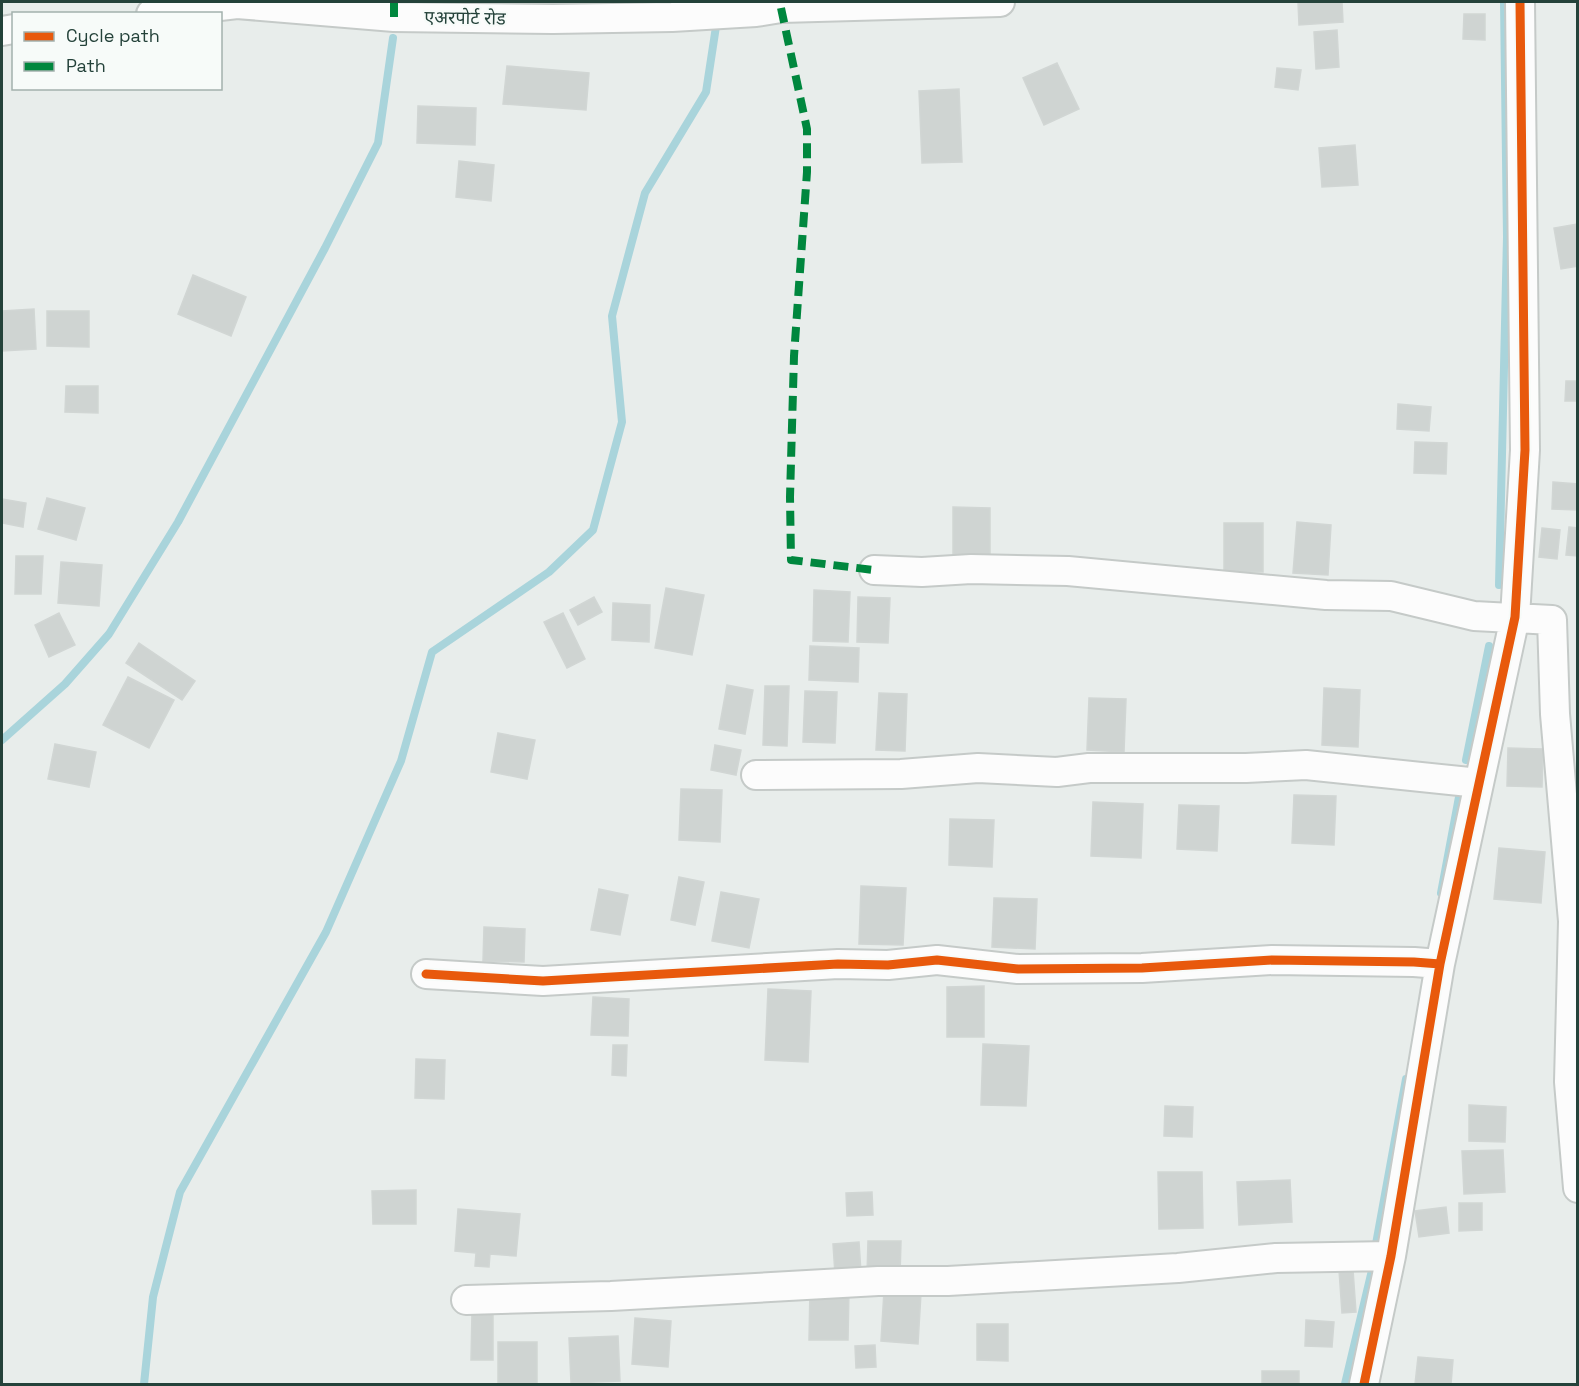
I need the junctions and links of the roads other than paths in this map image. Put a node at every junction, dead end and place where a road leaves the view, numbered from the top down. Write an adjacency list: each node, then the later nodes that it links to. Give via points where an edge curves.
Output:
1 (1000, 2): 3 (street, एअरपोर्ट रोड, via 553,20 394,17 237,4)
2 (1520, 2): 5 (street, via 1525,450)
3 (168, 12)
4 (874, 570): 5 (street, via 1068,571 1326,595 1391,597 1474,616)
5 (1515, 617): 7 (street); 10 (street, via 1552,620 1555,714 1573,921 1569,1082)
6 (756, 775): 7 (street, via 1306,765)
7 (1479, 783): 8 (street)
8 (1440, 964): 9 (street, via 1272,960 1142,968 1018,969 937,960 543,981); 11 (street)
9 (426, 974)
10 (1578, 1188)
11 (1391, 1256): 12 (street, via 1275,1258 1178,1268 948,1281); 13 (street)
12 (466, 1300)
13 (1364, 1384)

